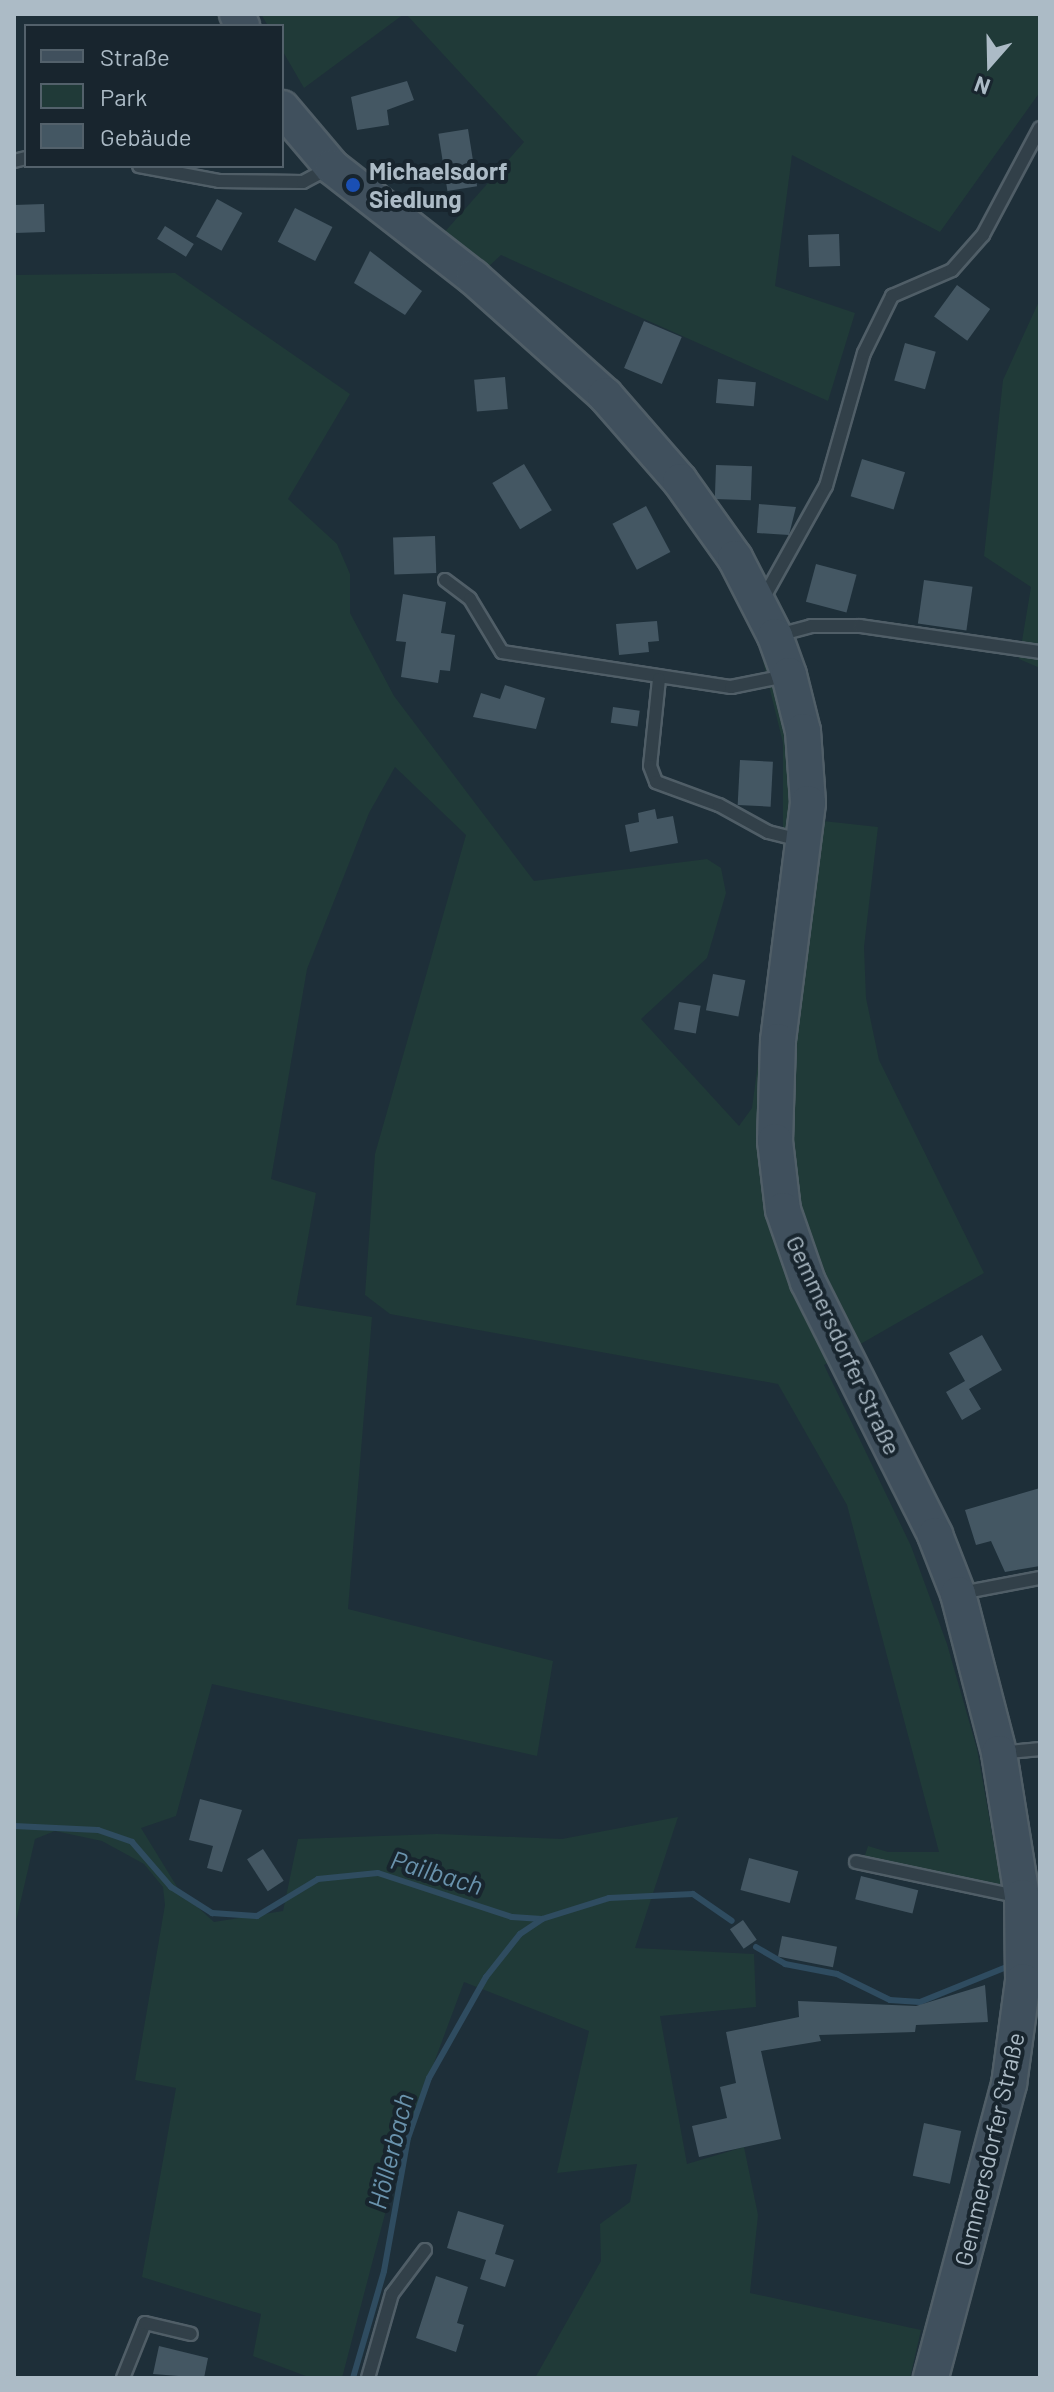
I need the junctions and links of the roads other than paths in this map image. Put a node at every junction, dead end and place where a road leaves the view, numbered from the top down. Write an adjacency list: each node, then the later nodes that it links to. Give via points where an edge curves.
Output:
1 (284, 110): 3 (main road, Gemmersdorfer Straße)
2 (1040, 128): 6 (lane, via 983,235 952,270 892,296 864,353 826,486)
3 (332, 167): 4 (lane, via 303,182 219,181); 6 (main road, Gemmersdorfer Straße, via 473,277 605,395 709,520)
4 (150, 168)
5 (445, 580): 10 (lane, via 470,599 502,652)
6 (760, 604): 7 (main road, Gemmersdorfer Straße)
7 (775, 636): 8 (lane, via 811,626 860,626); 9 (main road, Gemmersdorfer Straße)
8 (1040, 652)
9 (789, 675): 10 (lane, via 731,687); 11 (main road, Gemmersdorfer Straße, via 803,731)
10 (659, 679): 11 (lane, via 650,766 656,782 719,805 768,832)
11 (807, 842): 13 (main road, Gemmersdorfer Straße, via 778,1041 775,1141 783,1210 808,1282 935,1535)
12 (1040, 1578): 13 (lane)
13 (958, 1594): 15 (main road, Gemmersdorfer Straße)
14 (1040, 1749): 15 (lane)
15 (999, 1753): 17 (main road, Gemmersdorfer Straße)
16 (856, 1862): 17 (lane)
17 (1022, 1897): 18 (main road, Gemmersdorfer Straße)
18 (1031, 1995): 23 (main road, Gemmersdorfer Straße)
19 (425, 2250): 22 (lane, via 392,2294)
20 (191, 2334): 21 (lane, via 145,2323)
21 (123, 2378)
22 (368, 2378)
23 (931, 2378)

